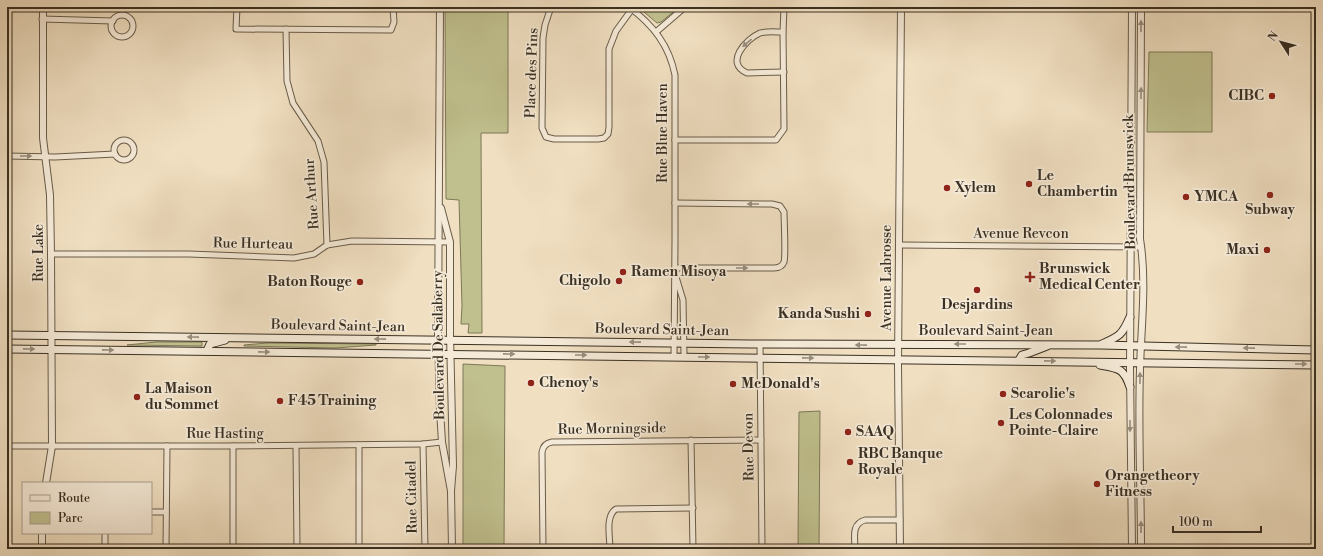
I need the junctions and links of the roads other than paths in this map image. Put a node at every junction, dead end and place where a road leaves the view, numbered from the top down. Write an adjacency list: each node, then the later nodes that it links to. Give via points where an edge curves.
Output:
1 (43, 7): 12 (street, Rue Lake)
2 (237, 7): 14 (street, via 236,29)
3 (393, 7): 14 (street, via 394,22 391,30)
4 (440, 7): 24 (street, Boulevard De Salaberry)
5 (551, 7): 11 (street, Place des Pins, via 543,38 542,128 546,136 554,140 600,139 607,136 610,45)
6 (685, 7): 15 (street)
7 (784, 7): 16 (street)
8 (901, 7): 29 (street, Avenue Labrosse)
9 (1132, 7): 17 (street, Boulevard Brunswick)
10 (1141, 7): 18 (street, Boulevard Brunswick, one-way to 10)
11 (631, 8): 15 (street, Rue Blue Haven)
12 (42, 19): 13 (street); 23 (street, Rue Lake)
13 (113, 21): 13 (street, via 112,28 116,34 123,37 132,32 132,22 128,17 121,15)
14 (286, 29): 28 (street, Rue Arthur, via 287,81 293,103 318,141 324,162)
15 (656, 32): 20 (street, Rue Blue Haven, via 668,51 675,75)
16 (783, 32): 19 (street); 19 (street, one-way to 19, via 763,32 756,35 741,48 738,53 738,65 747,73)
17 (1132, 45): 18 (street); 30 (street, Boulevard Brunswick)
18 (1141, 45): 31 (street, Boulevard Brunswick, one-way to 18)
19 (784, 72): 20 (street, via 784,129 776,140)
20 (675, 140): 25 (street, Rue Blue Haven)
21 (115, 154): 21 (street, via 122,160 129,159 134,150 132,144 127,140 120,140 115,145); 23 (street)
22 (7, 156): 23 (street, one-way to 23)
23 (45, 156): 32 (street, Rue Lake, via 50,197)
24 (439, 201): 26 (street, Boulevard De Salaberry); 27 (street, Boulevard De Salaberry)
25 (675, 203): 33 (street, Rue Blue Haven); 33 (street, one-way to 25, via 776,268 782,265 784,258 784,212 780,206)
26 (439, 242): 27 (street, Rue Hurteau); 28 (street, Rue Hurteau, via 352,241); 39 (street, Boulevard De Salaberry)
27 (450, 242): 40 (street, Boulevard De Salaberry)
28 (328, 245): 32 (street, Rue Hurteau, via 312,255 294,258 189,254)
29 (900, 245): 30 (street, Avenue Revcon); 44 (street, Avenue Labrosse)
30 (1131, 247): 31 (street, Avenue Revcon); 35 (street, Boulevard Brunswick)
31 (1142, 248): 48 (street, Boulevard Brunswick)
32 (51, 254): 37 (street, Rue Lake)
33 (675, 268): 34 (street, Rue Blue Haven)
34 (675, 274): 41 (street, Rue Blue Haven); 42 (street, Rue Blue Haven, via 684,300)
35 (1130, 317): 46 (main road, via 1117,338); 47 (street, Boulevard Brunswick)
36 (7, 335): 37 (main road, Boulevard Saint-Jean)
37 (51, 336): 38 (main road, Boulevard Saint-Jean, one-way to 37); 50 (street, Rue Lake)
38 (232, 338): 39 (main road, Boulevard Saint-Jean, one-way to 38); 52 (main road, via 210,344)
39 (438, 340): 40 (main road, Boulevard Saint-Jean); 53 (street, Boulevard De Salaberry)
40 (450, 340): 41 (main road, Boulevard Saint-Jean, one-way to 40); 54 (street, Boulevard De Salaberry)
41 (674, 343): 42 (main road, Boulevard Saint-Jean); 55 (street, Rue Blue Haven)
42 (684, 343): 43 (main road, Boulevard Saint-Jean); 56 (street, Rue Blue Haven)
43 (760, 344): 44 (main road, Boulevard Saint-Jean, one-way to 43); 57 (street, Rue Devon)
44 (899, 345): 45 (main road, Boulevard Saint-Jean, one-way to 44); 58 (street, Avenue Labrosse)
45 (1052, 345): 46 (main road, Boulevard Saint-Jean); 59 (main road, via 1023,354)
46 (1100, 345): 47 (main road, Boulevard Saint-Jean)
47 (1130, 346): 48 (main road, Boulevard Saint-Jean); 61 (street, Boulevard Brunswick)
48 (1141, 346): 51 (main road, Boulevard Saint-Jean, one-way to 48); 62 (street, Boulevard Brunswick)
49 (7, 348): 50 (main road, Boulevard Saint-Jean, one-way to 50)
50 (52, 349): 52 (main road, Boulevard Saint-Jean, one-way to 52); 71 (street, Rue Lake)
51 (1316, 350)
52 (207, 351): 53 (main road, Boulevard Saint-Jean, one-way to 53)
53 (439, 353): 54 (main road, Boulevard Saint-Jean); 67 (street, Boulevard De Salaberry)
54 (451, 353): 55 (main road, Boulevard Saint-Jean, one-way to 55); 76 (street, Boulevard De Salaberry)
55 (674, 356): 56 (main road, Boulevard Saint-Jean)
56 (684, 356): 57 (main road, Boulevard Saint-Jean, one-way to 57)
57 (760, 357): 58 (main road, Boulevard Saint-Jean, one-way to 58); 66 (street, Rue Devon)
58 (899, 359): 59 (main road, Boulevard Saint-Jean); 80 (street, Avenue Labrosse)
59 (1019, 360): 60 (main road, Boulevard Saint-Jean, one-way to 60)
60 (1080, 361): 61 (main road, Boulevard Saint-Jean); 64 (main road, via 1118,368 1125,374)
61 (1130, 361): 62 (main road, Boulevard Saint-Jean); 64 (street, Boulevard Brunswick)
62 (1140, 362): 63 (main road, Boulevard Saint-Jean, one-way to 63); 98 (street, Boulevard Brunswick, one-way to 62)
63 (1316, 364)
64 (1130, 387): 97 (street, Boulevard Brunswick, one-way to 97)
65 (692, 440): 66 (street, Rue Morningside); 77 (street); 91 (street, Rue Morningside, via 547,444 542,452)
66 (761, 440): 94 (street, Rue Devon)
67 (442, 442): 68 (street, Rue Hasting); 76 (street, Boulevard De Salaberry)
68 (423, 444): 69 (street, Rue Hasting); 89 (street, Rue Citadel)
69 (359, 445): 74 (street, Rue Hasting); 88 (street)
70 (7, 446): 71 (street, Rue Hasting)
71 (52, 446): 72 (street, Rue Hasting); 75 (street, Rue Lake)
72 (166, 446): 73 (street, Rue Hasting); 79 (street)
73 (233, 446): 74 (street, Rue Hasting); 86 (street)
74 (296, 446): 87 (street)
75 (46, 482)
76 (452, 492): 90 (street, Boulevard De Salaberry)
77 (693, 508): 92 (street, via 616,509 609,518); 93 (street)
78 (152, 512): 79 (street)
79 (166, 512): 85 (street)
80 (900, 520): 95 (street, via 860,522 854,531); 96 (street, Avenue Labrosse)
81 (42, 534): 83 (street)
82 (105, 534): 84 (street)
83 (42, 549)
84 (105, 549)
85 (166, 549)
86 (233, 549)
87 (297, 549)
88 (360, 549)
89 (425, 549)
90 (452, 549)
91 (543, 549)
92 (610, 549)
93 (693, 549)
94 (762, 549)
95 (855, 549)
96 (900, 549)
97 (1132, 549)
98 (1141, 549)

